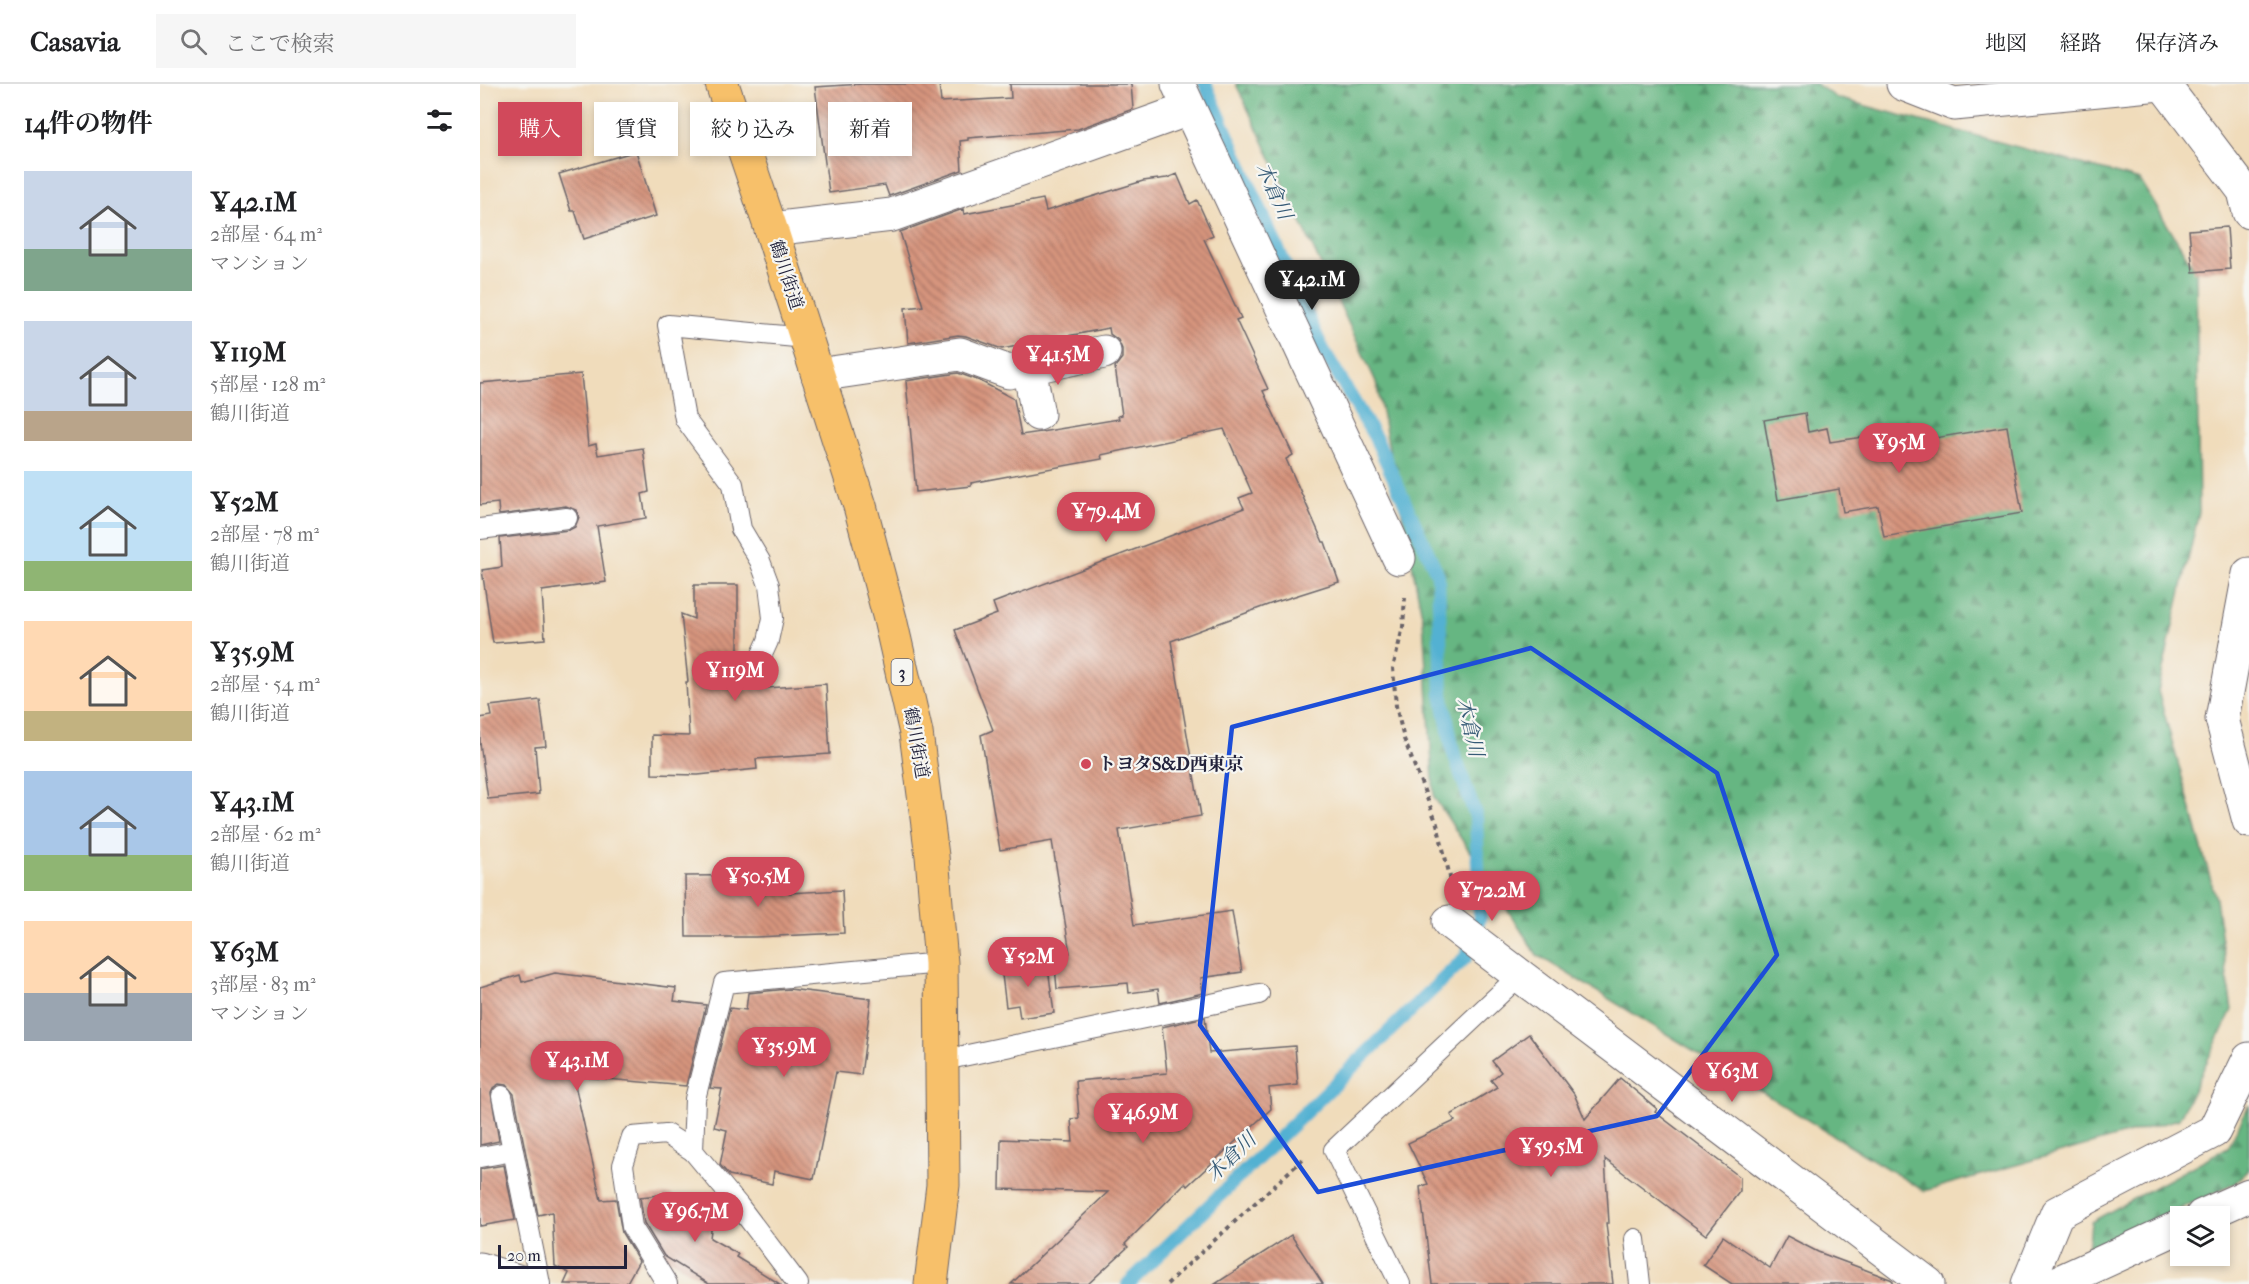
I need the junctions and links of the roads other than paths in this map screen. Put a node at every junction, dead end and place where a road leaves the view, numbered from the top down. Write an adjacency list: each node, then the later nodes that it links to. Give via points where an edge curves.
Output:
1 (722, 84): 7 (main road, 鶴川街道 / 3)
2 (1903, 84): 4 (street)
3 (2162, 84): 4 (street); 6 (street, via 2244,191)
4 (1956, 94)
5 (1184, 97): 7 (street, via 892,215); 15 (street)
6 (2249, 212)
7 (771, 229): 8 (main road, 鶴川街道 / 3)
8 (806, 338): 11 (main road, 鶴川街道 / 3); 17 (lane, via 668,325 685,419 734,484 741,529 769,585 773,618)
9 (1104, 352): 10 (street)
10 (1029, 368): 11 (street, via 1009,372 960,354); 12 (street)
11 (818, 375): 20 (main road, 鶴川街道 / 3, via 860,506 916,734)
12 (1038, 414)
13 (567, 518): 14 (lane)
14 (480, 529)
15 (1399, 558)
16 (2249, 574): 18 (street, via 2222,719)
17 (758, 663)
18 (2249, 821)
19 (1449, 922): 21 (street)
20 (942, 963): 24 (main road, 鶴川街道 / 3); 27 (lane, via 724,983 695,1099)
21 (1513, 968): 39 (lane, via 1334,1150); 41 (street)
22 (1259, 994): 24 (lane)
23 (2249, 1059): 42 (street, via 2214,1131 2057,1213)
24 (944, 1060): 38 (main road, 鶴川街道 / 3, via 943,1185)
25 (502, 1096): 26 (lane)
26 (513, 1151): 28 (lane); 35 (lane)
27 (693, 1151): 36 (lane, via 666,1134 632,1137 623,1165 632,1227); 37 (lane)
28 (480, 1157)
29 (2249, 1195): 30 (street)
30 (2224, 1206)
31 (2170, 1231): 43 (street)
32 (1635, 1239): 40 (lane)
33 (480, 1269): 34 (street)
34 (526, 1284)
35 (540, 1284)
36 (667, 1284)
37 (798, 1284)
38 (931, 1284)
39 (1400, 1284)
40 (1640, 1284)
41 (1928, 1284)
42 (2028, 1284)
43 (2055, 1284)

